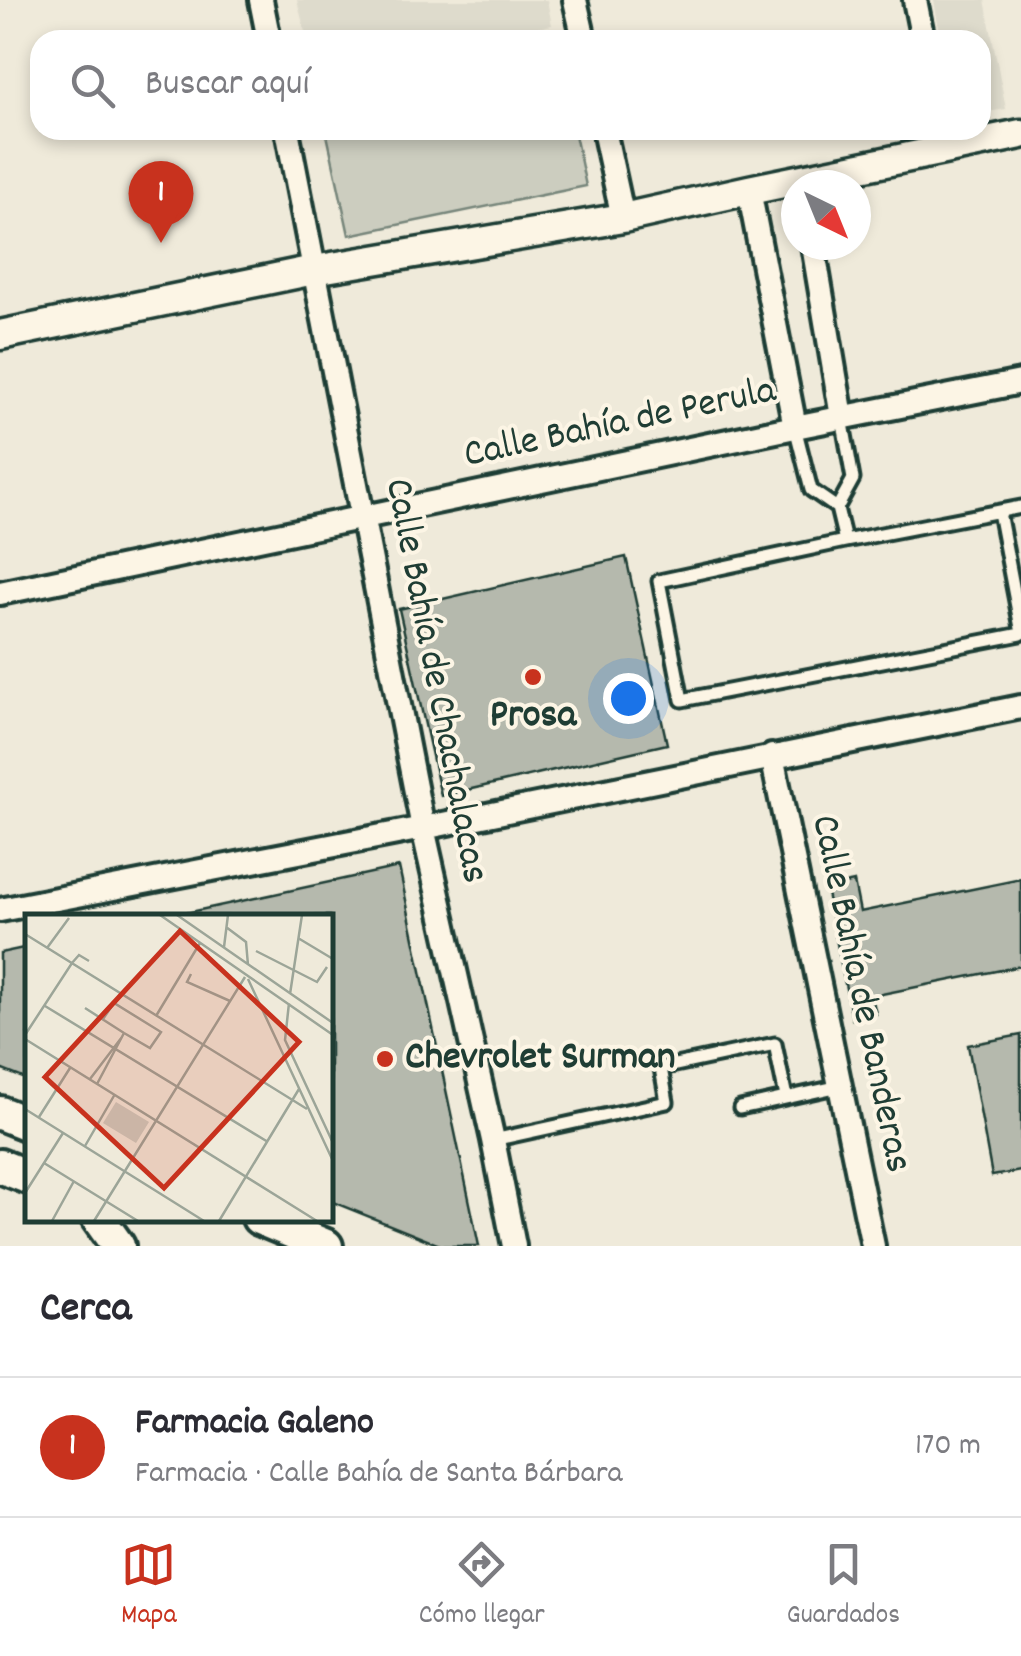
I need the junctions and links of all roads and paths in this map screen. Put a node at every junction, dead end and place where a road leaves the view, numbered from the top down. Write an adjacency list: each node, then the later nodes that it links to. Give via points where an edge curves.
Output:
1 (261, 0): 4 (street)
2 (575, 0): 5 (street)
3 (916, 0): 6 (street)
4 (267, 30)
5 (582, 30)
6 (921, 30)
7 (1021, 134): 8 (street)
8 (991, 136)
9 (289, 140): 17 (street, Calle Bahía de Chachalacas)
10 (606, 140): 15 (street)
11 (939, 140): 12 (street)
12 (841, 170)
13 (781, 185): 14 (street)
14 (748, 190): 15 (street); 21 (street)
15 (623, 218): 17 (street)
16 (815, 260): 20 (street)
17 (314, 270): 18 (street); 25 (street, Calle Bahía de Chachalacas)
18 (0, 335)
19 (1021, 382): 20 (street, Calle Bahía de Perula)
20 (842, 418): 21 (street, Calle Bahía de Perula); 22 (lane, via 854,478)
21 (795, 427): 22 (lane, via 811,490); 25 (street, Calle Bahía de Perula)
22 (837, 508): 26 (lane)
23 (1021, 508): 24 (lane)
24 (999, 512): 26 (lane); 28 (lane)
25 (363, 518): 27 (street, Calle Bahía de Perula); 31 (street, Calle Bahía de Chachalacas)
26 (845, 541): 28 (lane, via 659,581 682,700)
27 (0, 594)
28 (1021, 631)
29 (1021, 707): 30 (street)
30 (772, 756): 31 (street); 33 (street, Calle Bahía de Banderas)
31 (423, 828): 32 (street); 38 (street, Calle Bahía de Chachalacas)
32 (0, 910)
33 (840, 1086): 34 (lane); 46 (street, Calle Bahía de Banderas)
34 (786, 1097): 35 (lane); 38 (lane, via 775,1044 661,1068 668,1102)
35 (740, 1108)
36 (0, 1113): 37 (main road)
37 (25, 1123)
38 (493, 1140): 45 (street, Calle Bahía de Chachalacas)
39 (0, 1166): 40 (main road)
40 (25, 1176)
41 (100, 1221): 43 (main road)
42 (266, 1221): 44 (main road)
43 (118, 1246)
44 (326, 1246)
45 (514, 1246)
46 (872, 1246)

